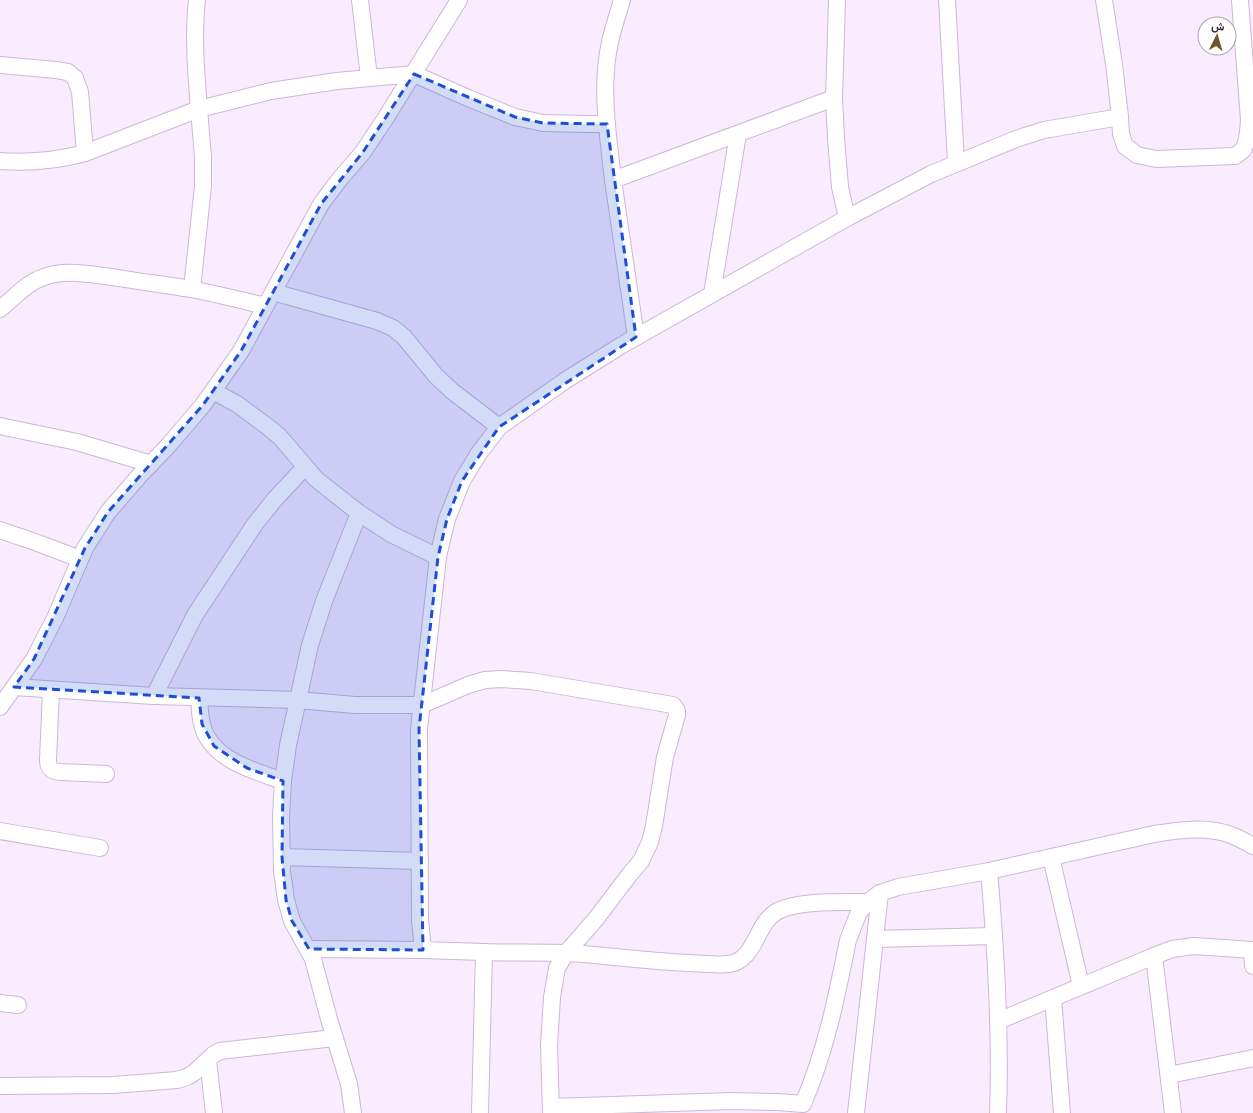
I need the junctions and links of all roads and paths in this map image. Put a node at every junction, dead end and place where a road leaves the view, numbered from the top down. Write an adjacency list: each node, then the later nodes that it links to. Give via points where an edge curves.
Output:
1 (197, 0): 13 (street, via 195,28)
2 (360, 0): 11 (street)
3 (459, 0): 10 (street)
4 (622, 0): 15 (street, via 610,42 606,69)
5 (837, 0): 12 (street)
6 (947, 0): 19 (street)
7 (1104, 0): 14 (street)
8 (1240, 0): 14 (street, via 1249,120 1248,138 1243,150 1235,156 1156,159 1137,155 1125,146)
9 (0, 65): 17 (street, via 68,72 75,78 80,92)
10 (414, 74): 11 (street); 15 (street, via 516,117 543,123); 23 (street, via 363,152 321,204)
11 (369, 78): 13 (street, via 271,91)
12 (834, 98): 16 (street); 21 (street, via 840,187)
13 (199, 108): 17 (street); 22 (street, via 204,156)
14 (1120, 117): 19 (street, via 1044,130)
15 (607, 124): 20 (street)
16 (738, 134): 20 (street); 24 (street)
17 (85, 153): 18 (street, via 46,161)
18 (0, 161)
19 (956, 163): 21 (street)
20 (613, 180): 27 (street)
21 (847, 218): 24 (street)
22 (192, 289): 25 (street); 26 (street, via 104,276 58,274 35,280)
23 (273, 292): 25 (street); 30 (street, via 377,320 393,328 404,336 428,367 452,391)
24 (712, 294): 27 (street)
25 (266, 306): 28 (street, via 242,351)
26 (0, 309)
27 (636, 337): 30 (street, via 566,380)
28 (213, 391): 31 (street); 32 (street, via 237,404 268,427 293,451)
29 (0, 426): 31 (street, via 77,442)
30 (499, 427): 35 (street, via 462,481 447,519)
31 (151, 464): 36 (street, via 108,512)
32 (305, 467): 33 (street, via 316,479); 39 (street, via 255,524 195,615)
33 (359, 513): 35 (street, via 392,534); 41 (street, via 324,601)
34 (0, 530): 36 (street)
35 (438, 557): 42 (street)
36 (80, 559): 37 (street, via 55,618 34,659)
37 (14, 688): 38 (street); 43 (street)
38 (51, 690): 39 (street); 44 (street, via 48,760 50,769 60,772)
39 (154, 696): 40 (street)
40 (199, 698): 41 (street); 45 (street, via 202,724 214,746 229,759)
41 (297, 700): 42 (street, via 355,705); 45 (street)
42 (422, 705): 51 (street, via 419,729); 60 (street, via 468,685 501,679 531,681 675,707 676,715 665,757 650,842 640,861)
43 (0, 707)
44 (106, 774)
45 (283, 781): 49 (street)
46 (0, 831): 48 (street)
47 (1253, 846): 50 (street, via 1218,831 1173,831)
48 (100, 848)
49 (282, 857): 51 (street); 56 (street, via 286,900 292,920)
50 (1051, 857): 52 (street); 63 (street)
51 (420, 861): 57 (street)
52 (989, 871): 53 (street, via 898,887); 54 (street)
53 (874, 897): 55 (street); 60 (street, via 814,903 777,912 765,923 744,958 728,964); 73 (street, via 859,912 848,940 828,1033)
54 (994, 936): 55 (street); 67 (street)
55 (875, 939): 78 (street)
56 (309, 949): 57 (street); 68 (street)
57 (423, 950): 59 (street)
58 (1252, 950): 61 (street, via 1194,946 1172,949); 62 (street)
59 (484, 952): 60 (street); 77 (street)
60 (566, 953): 74 (street, via 557,968 552,997 549,1046)
61 (1154, 956): 63 (street); 71 (street)
62 (1253, 966)
63 (1081, 986): 64 (street)
64 (1053, 998): 67 (street); 80 (street)
65 (0, 1003): 66 (street)
66 (18, 1005)
67 (998, 1021): 79 (street)
68 (334, 1038): 70 (street, via 220,1051); 76 (street, via 349,1084)
69 (1253, 1058): 71 (street)
70 (208, 1060): 72 (street, via 187,1077 162,1082); 75 (street)
71 (1169, 1075): 81 (street)
72 (0, 1086)
73 (802, 1108): 74 (street, via 778,1102 732,1101)
74 (551, 1110)
75 (214, 1113)
76 (353, 1113)
77 (480, 1113)
78 (856, 1113)
79 (998, 1113)
80 (1062, 1113)
81 (1173, 1113)

